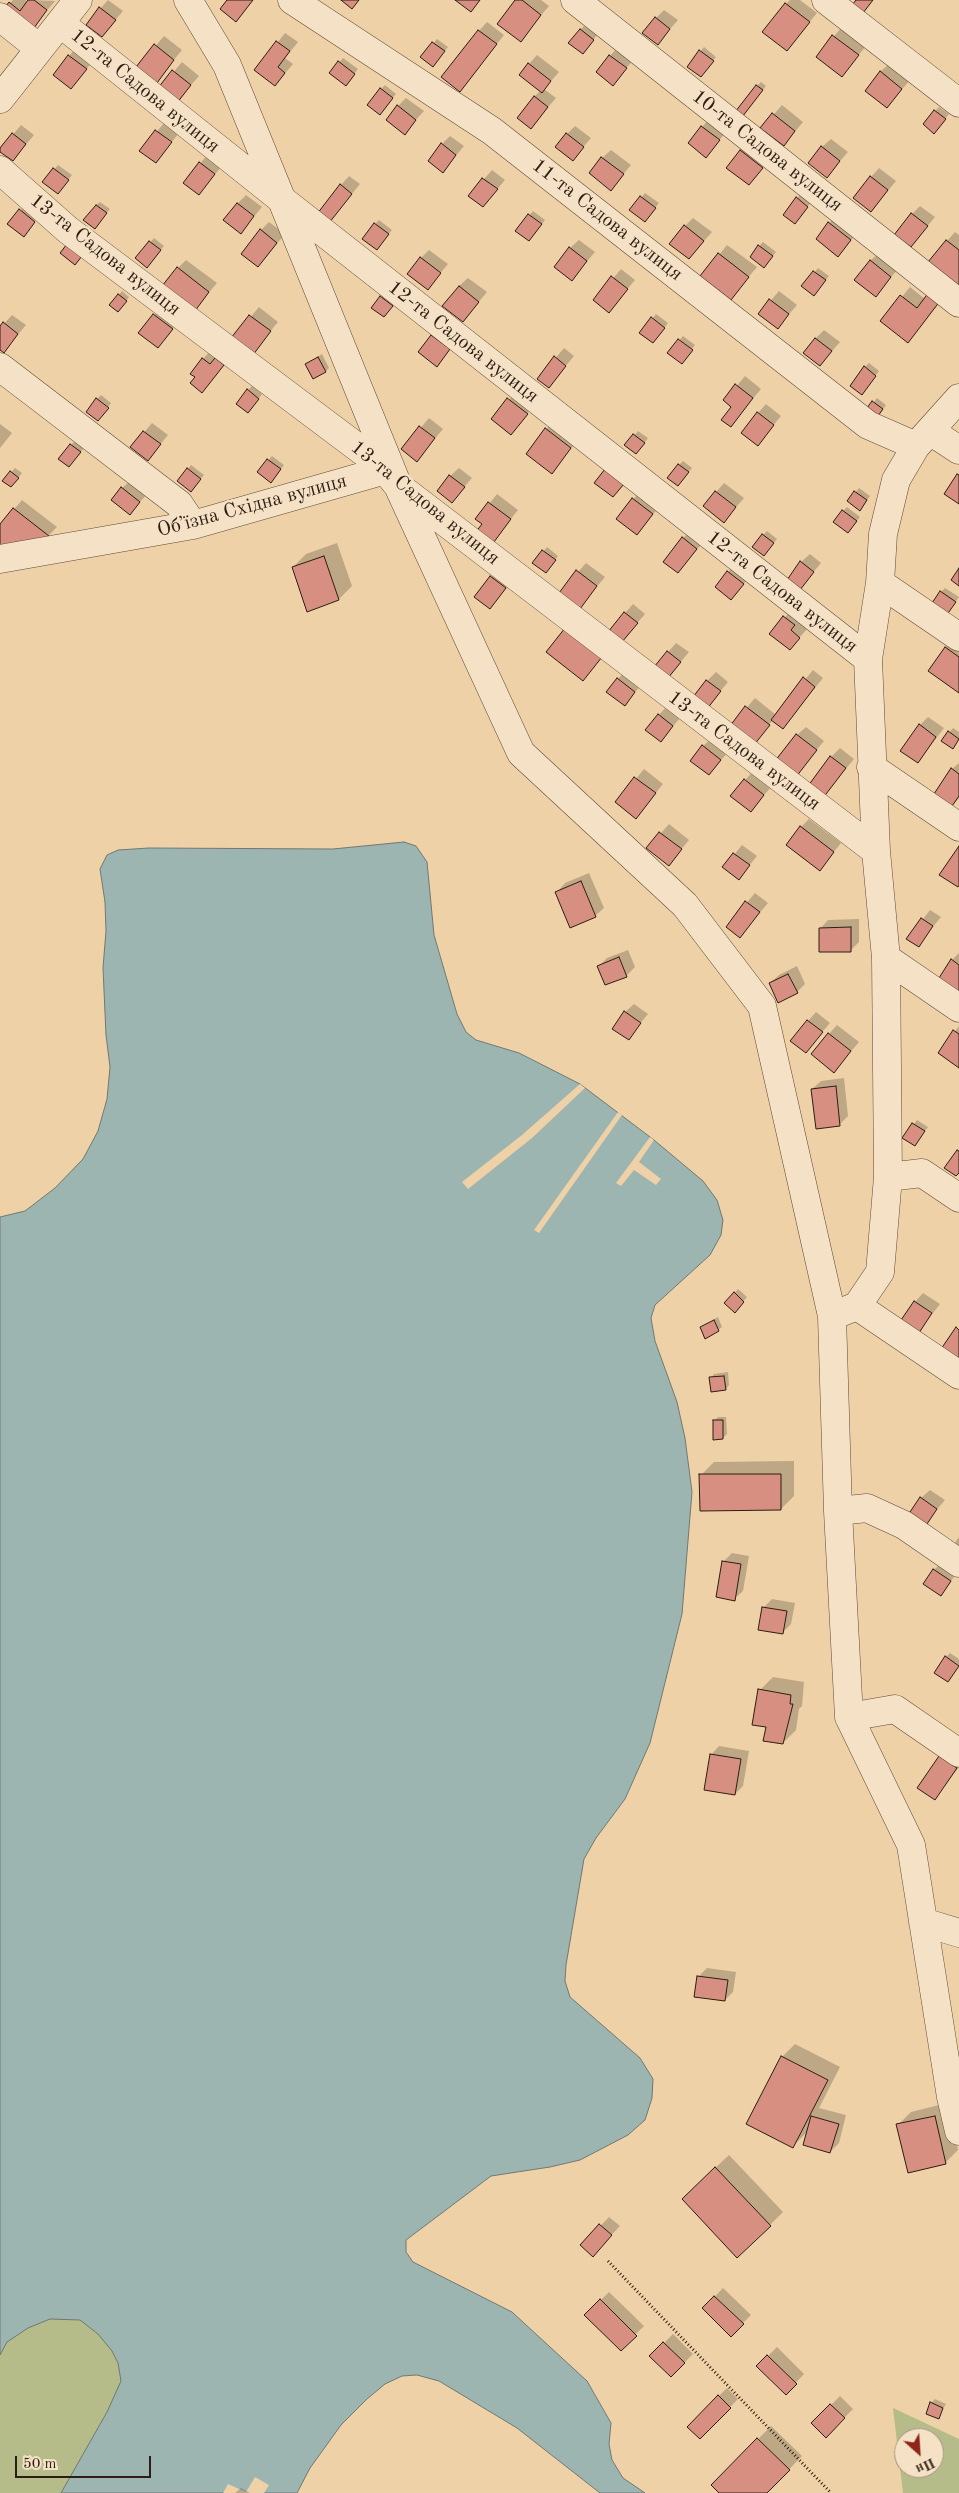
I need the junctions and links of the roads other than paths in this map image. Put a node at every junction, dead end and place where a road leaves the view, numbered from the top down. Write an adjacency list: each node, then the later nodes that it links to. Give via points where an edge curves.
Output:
1 (78, 0): 7 (street)
2 (188, 0): 12 (street, via 227,65)
3 (292, 0): 16 (street, 11-та Садова вулиця, via 492,131 868,425)
4 (575, 0): 13 (street, 10-та Садова вулиця)
5 (826, 0): 10 (street)
6 (0, 18): 8 (street, 12-та Садова вулиця)
7 (60, 23): 8 (street); 12 (street, 12-та Садова вулиця)
8 (39, 48): 9 (street)
9 (0, 99)
10 (959, 103)
11 (0, 170): 18 (street, 13-та Садова вулиця, via 68,230)
12 (281, 199): 19 (street); 24 (street, 12-та Садова вулиця)
13 (959, 303)
14 (0, 367): 20 (street, via 178,504)
15 (959, 398): 16 (street)
16 (923, 438): 17 (street, 11-та Садова вулиця); 22 (street, via 896,480 883,534)
17 (959, 450)
18 (381, 464): 19 (street, 13-та Садова вулиця); 20 (street, Обʼїзна Східна вулиця, via 375,473)
19 (398, 486): 27 (street, 13-та Садова вулиця); 33 (street, via 521,753 685,905 762,1006)
20 (193, 525): 21 (street, Обʼїзна Східна вулиця)
21 (0, 559)
22 (880, 583): 23 (street); 24 (street)
23 (959, 637)
24 (868, 659): 25 (street)
25 (871, 767): 26 (street); 27 (street)
26 (959, 827)
27 (876, 851): 28 (street)
28 (886, 958): 29 (street); 30 (street)
29 (959, 1008)
30 (888, 1177): 31 (street, via 922,1173); 32 (street, via 880,1272)
31 (959, 1198)
32 (857, 1306): 33 (street); 34 (street)
33 (832, 1316): 35 (street)
34 (959, 1375)
35 (838, 1511): 36 (street, via 867,1508 897,1521); 37 (street)
36 (959, 1563)
37 (849, 1717): 38 (street, via 895,1708); 39 (street, via 911,1845)
38 (959, 1753)
39 (923, 1922): 40 (street); 41 (street)
40 (959, 1933)
41 (959, 2131)

